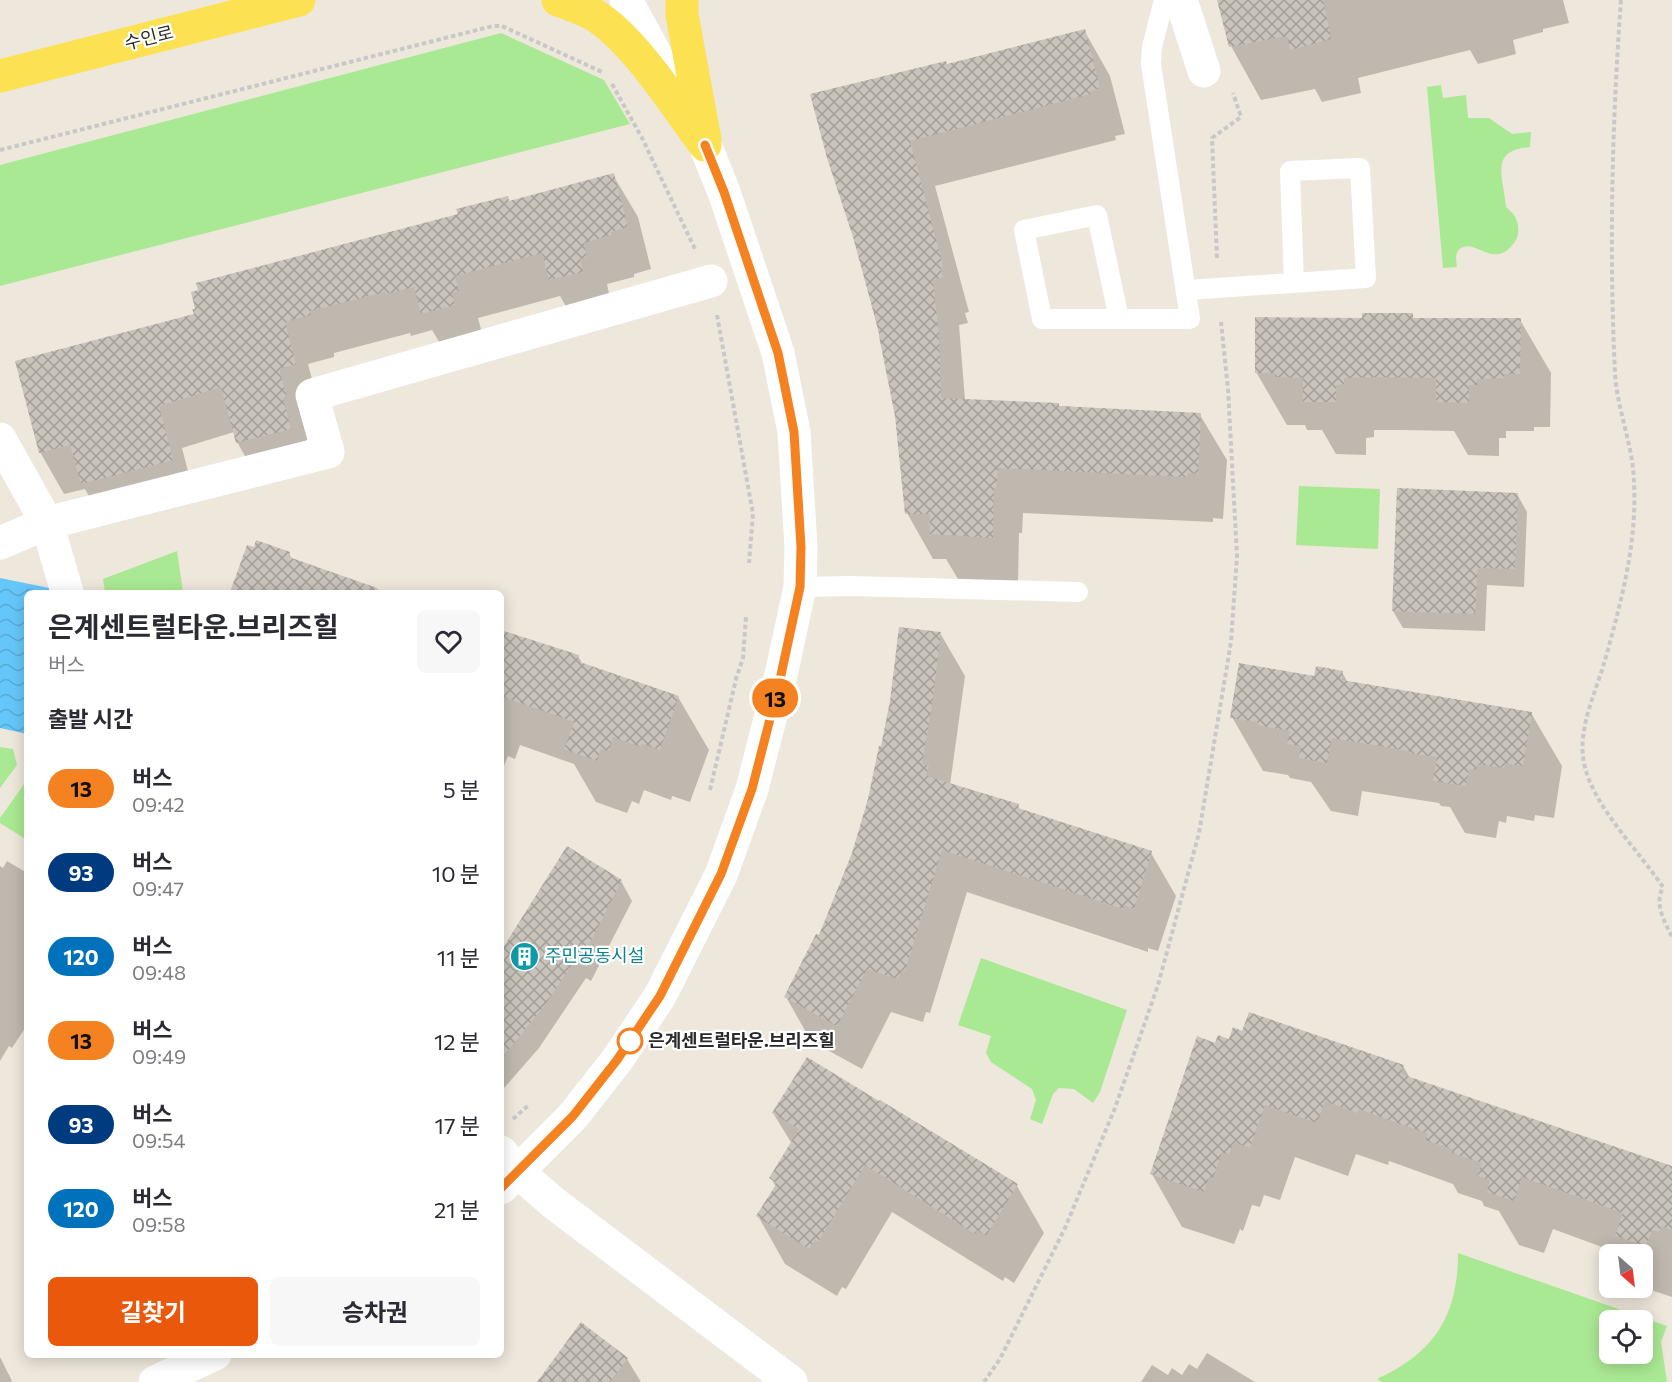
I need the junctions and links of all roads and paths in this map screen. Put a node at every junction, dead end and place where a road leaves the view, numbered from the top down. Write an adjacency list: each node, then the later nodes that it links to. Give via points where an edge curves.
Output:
1 (298, 0): 9 (main road, 수인로)
2 (558, 0): 12 (main road, via 596,16 612,29 641,60)
3 (626, 0): 12 (street)
4 (682, 0): 12 (main road)
5 (1164, 0): 17 (lane, via 1151,64)
6 (1181, 0): 10 (street)
7 (1621, 0): 28 (path, via 1613,159 1612,302 1616,378 1633,471 1633,529 1622,592 1584,736 1584,763 1599,802 1663,887 1659,910)
8 (606, 74): 13 (path, via 502,26 493,26)
9 (0, 76)
10 (1217, 78): 16 (path, via 1241,117 1212,138)
11 (611, 83): 14 (path)
12 (705, 145): 23 (street, via 778,353 794,432)
13 (0, 150)
14 (711, 281): 20 (street, via 312,396 328,452); 22 (path, via 753,514)
15 (1294, 283): 15 (lane, via 1366,278 1360,168 1290,171); 16 (lane)
16 (1218, 288): 17 (lane); 34 (path, via 1237,556 1231,642 1199,833 1158,985 1115,1108 1065,1228 1000,1359)
17 (1187, 290): 18 (lane, via 1191,319)
18 (1119, 319): 18 (lane, via 1042,319 1024,230 1097,215)
19 (0, 439): 20 (street)
20 (47, 523): 21 (street); 24 (street)
21 (0, 543)
22 (749, 563)
23 (800, 587): 25 (lane); 30 (street, via 752,789 721,874 660,996 573,1116)
24 (66, 590)
25 (1078, 592)
26 (746, 617): 27 (path, via 743,658)
27 (710, 792)
28 (1672, 937)
29 (534, 1100): 30 (path)
30 (507, 1159): 33 (street, via 555,1204)
31 (206, 1358): 32 (street)
32 (155, 1382)
33 (791, 1382)
34 (984, 1382)

